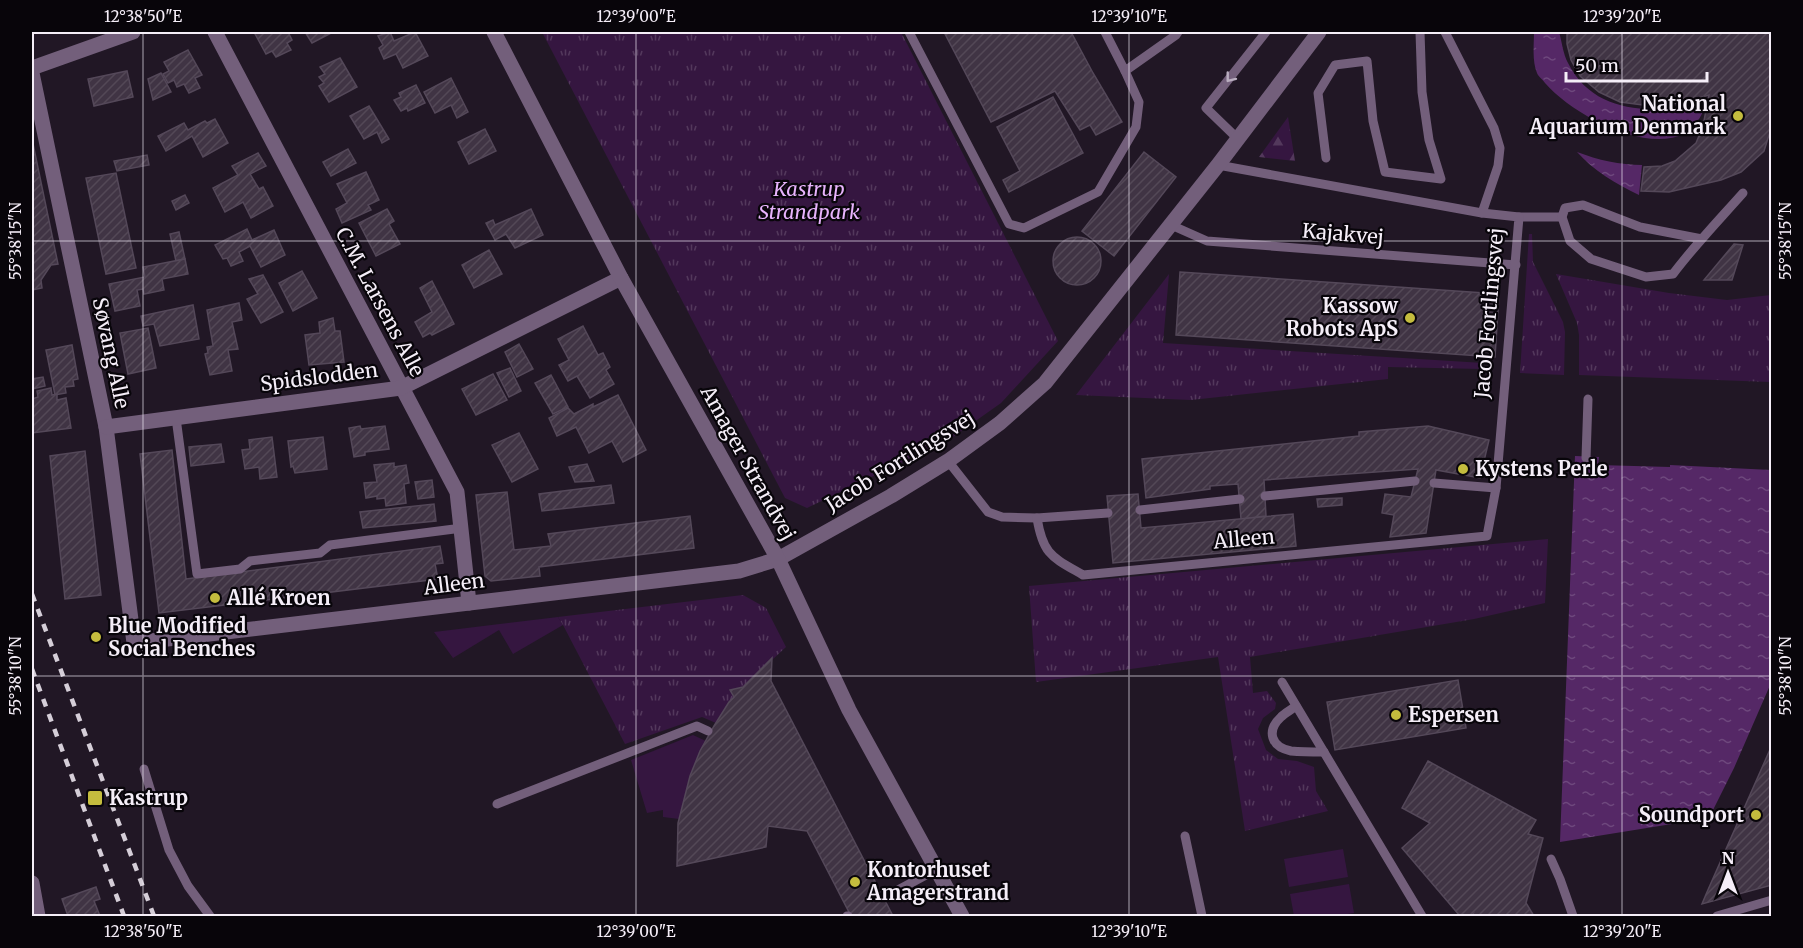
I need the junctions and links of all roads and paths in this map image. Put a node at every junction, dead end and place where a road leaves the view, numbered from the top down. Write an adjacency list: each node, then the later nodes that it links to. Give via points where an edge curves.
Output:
1 (133, 32): 11 (street)
2 (215, 32): 25 (street, C.M. Larsens Alle)
3 (494, 32): 24 (street, Amager Strandvej)
4 (909, 32): 12 (lane, via 1009,224 1024,228 1098,192 1136,127 1138,102)
5 (1105, 32): 12 (lane)
6 (1178, 32): 12 (lane)
7 (1266, 32): 14 (lane, one-way to 14, via 1206,108)
8 (1318, 32): 14 (street, Jacob Fortlingsvej)
9 (1420, 32): 15 (lane, via 1423,101 1441,179 1385,172 1373,121 1367,61 1335,65 1318,93)
10 (1445, 32): 18 (lane, via 1494,128 1500,148)
11 (32, 68)
12 (1125, 70)
13 (32, 73): 28 (street, Søvang Alle)
14 (1238, 139): 16 (street, Jacob Fortlingsvej)
15 (1326, 158)
16 (1218, 165): 18 (lane, Jacob Fortlingsvej); 21 (street, Jacob Fortlingsvej)
17 (1743, 193): 22 (lane)
18 (1482, 213): 19 (lane, Jacob Fortlingsvej)
19 (1519, 217): 20 (lane); 23 (lane, Jacob Fortlingsvej)
20 (1562, 217): 22 (lane, via 1565,208 1583,204 1640,227); 22 (lane, via 1570,241 1591,259 1646,277 1673,274)
21 (1171, 225): 23 (lane, Kajakvej, via 1207,241); 30 (street, Jacob Fortlingsvej, via 1045,383)
22 (1702, 239)
23 (1516, 265): 33 (lane, Jacob Fortlingsvej)
24 (621, 278): 25 (street, Spidslodden); 41 (street, Amager Strandvej)
25 (401, 388): 27 (street, Spidslodden); 39 (street, C.M. Larsens Alle, via 458,492)
26 (1588, 399): 29 (lane)
27 (176, 418): 28 (street, Spidslodden); 39 (lane, via 197,574 240,569 250,561 320,553 330,545)
28 (106, 427): 43 (street, Søvang Alle)
29 (1587, 458)
30 (948, 461): 38 (lane, via 988,512 1002,517); 41 (street, Jacob Fortlingsvej)
31 (1415, 481): 34 (lane)
32 (1434, 483): 33 (lane)
33 (1496, 489): 40 (lane, Jacob Fortlingsvej)
34 (1265, 496)
35 (1240, 499): 36 (lane)
36 (1140, 510)
37 (1108, 513): 38 (lane)
38 (1037, 518): 40 (lane, Alleen, via 1045,549 1083,575)
39 (462, 528): 42 (street, C.M. Larsens Alle)
40 (1487, 536)
41 (778, 559): 42 (street, Alleen, via 739,571); 52 (street, Amager Strandvej, via 849,710)
42 (469, 603): 43 (street, Alleen)
43 (134, 644)
44 (1282, 682): 45 (lane)
45 (1296, 706): 47 (lane); 47 (lane, via 1272,729 1273,741 1290,750)
46 (708, 731): 49 (lane, via 697,726)
47 (1324, 752): 60 (lane)
48 (144, 769): 57 (lane, via 169,850)
49 (497, 804)
50 (1185, 836): 59 (lane)
51 (1551, 859): 61 (lane)
52 (937, 869): 54 (lane); 58 (street, Amager Strandvej)
53 (32, 883): 56 (street)
54 (885, 897)
55 (1772, 900): 62 (lane)
56 (38, 916)
57 (210, 916)
58 (962, 916)
59 (1202, 916)
60 (1422, 916)
61 (1573, 916)
62 (1717, 916)

